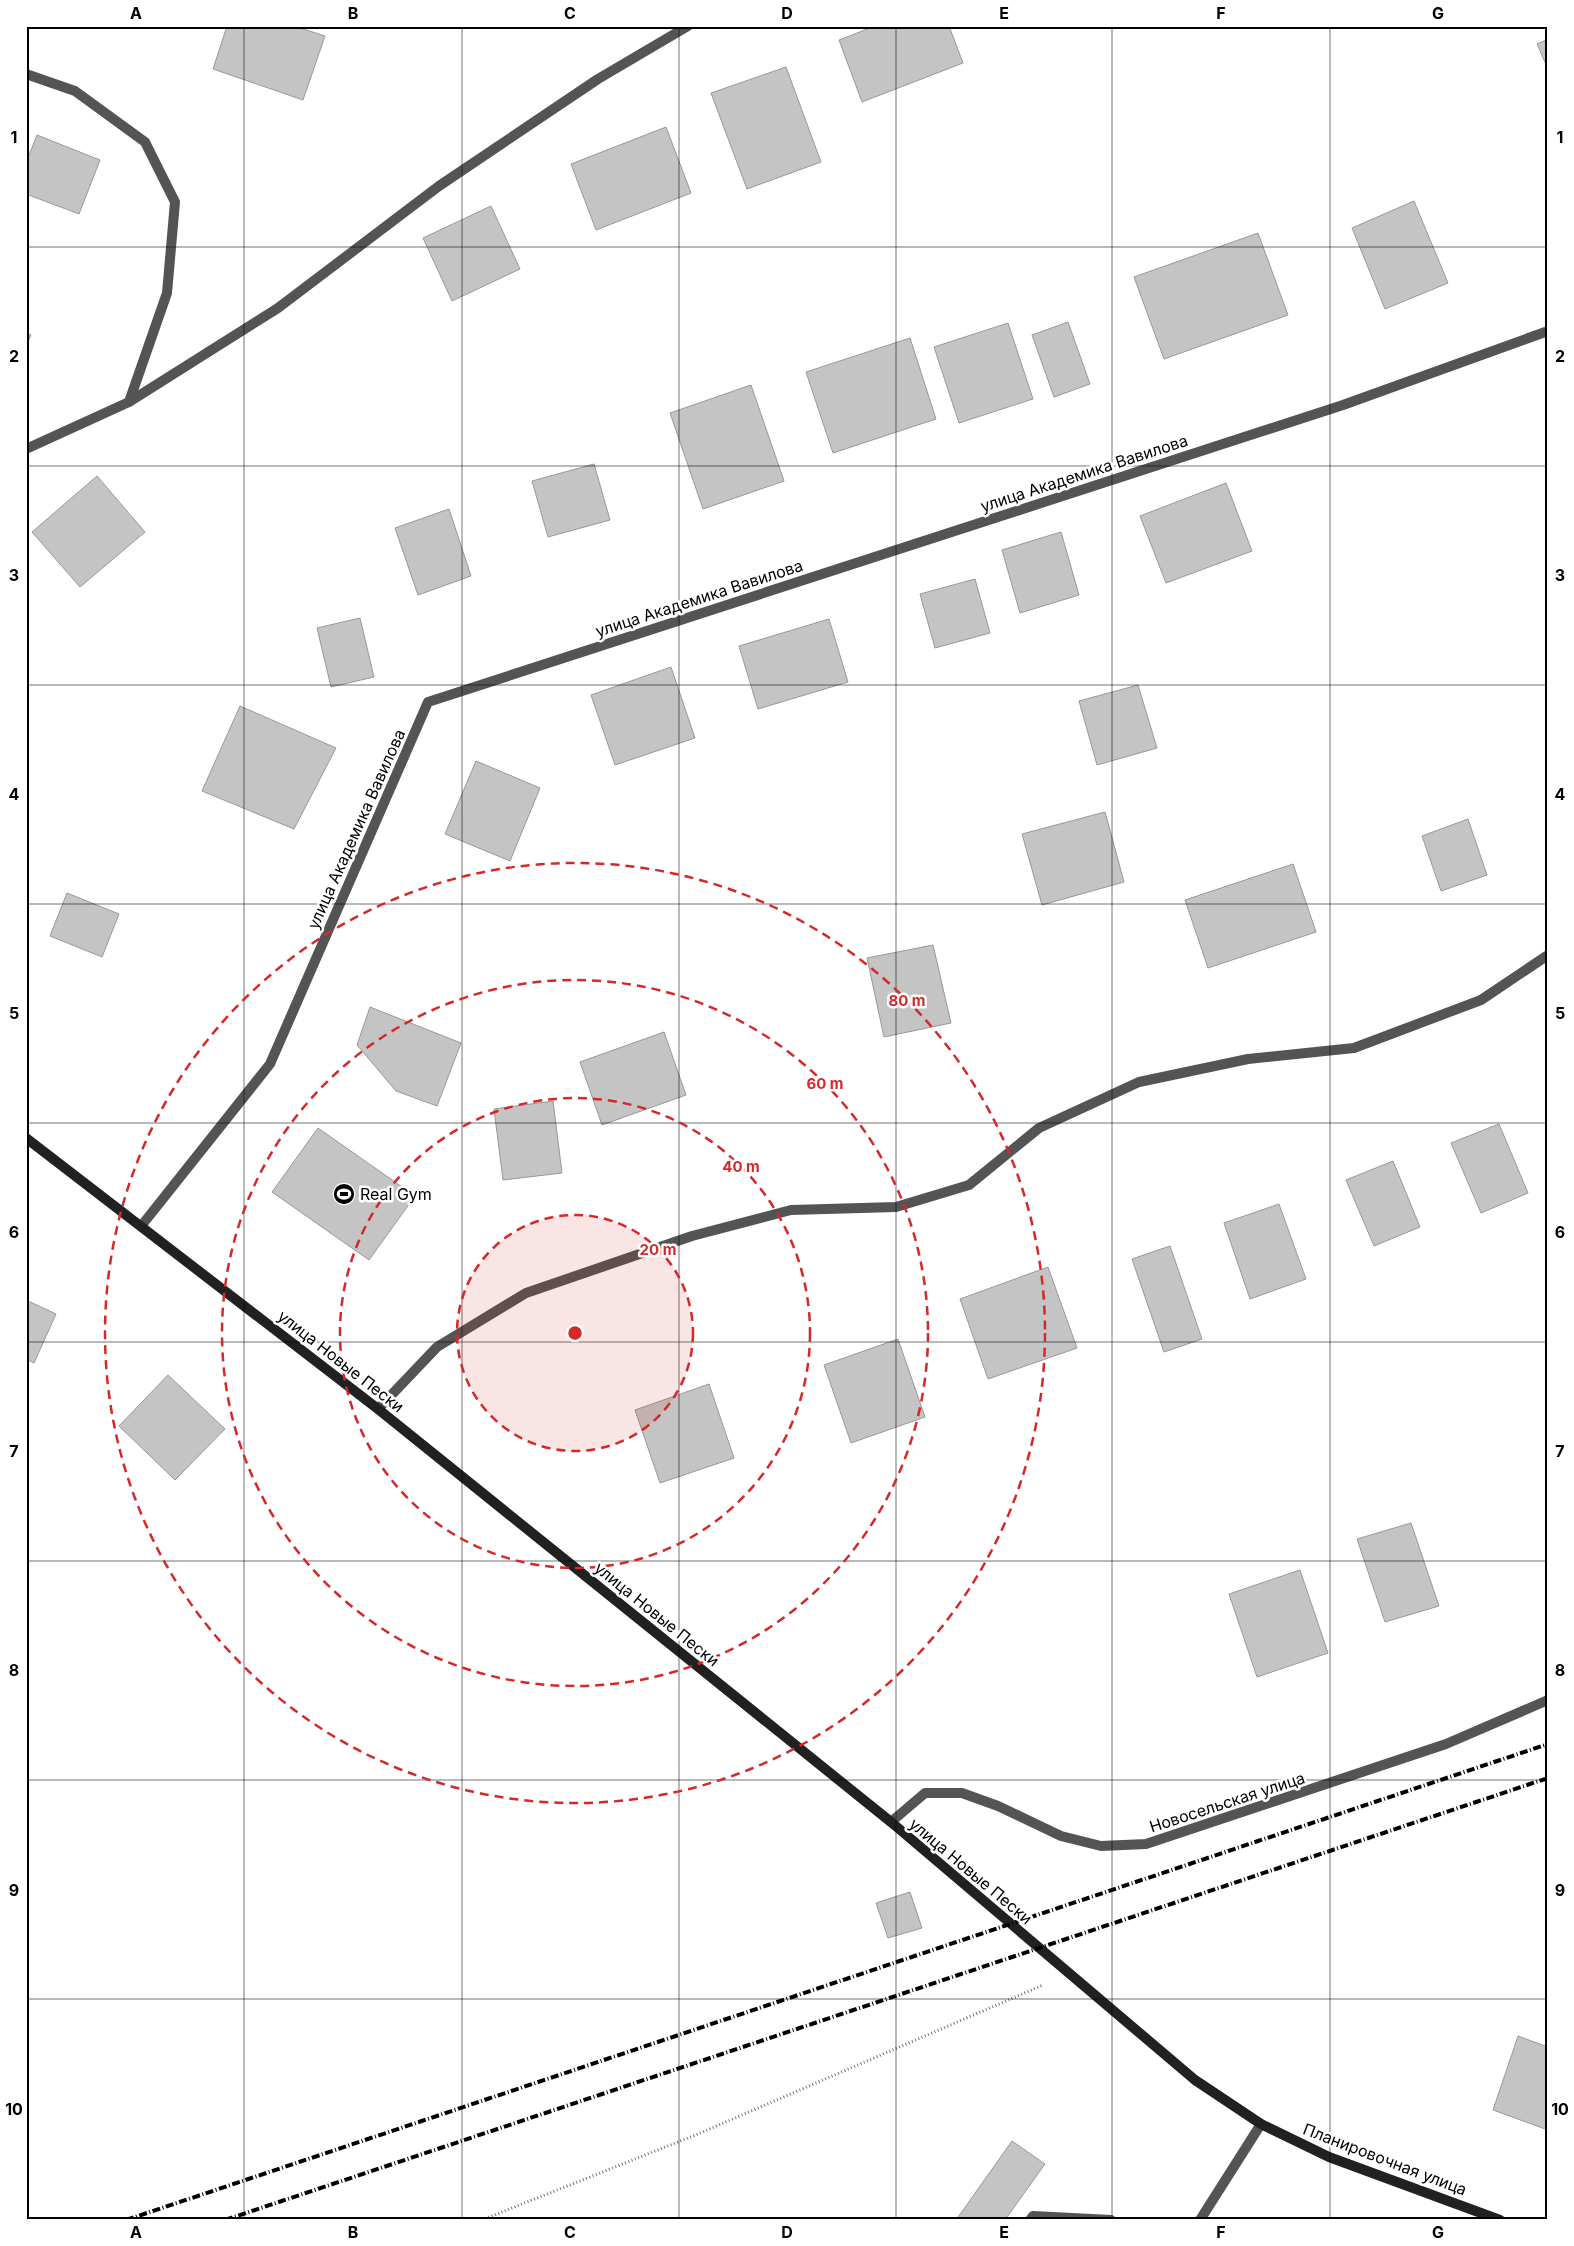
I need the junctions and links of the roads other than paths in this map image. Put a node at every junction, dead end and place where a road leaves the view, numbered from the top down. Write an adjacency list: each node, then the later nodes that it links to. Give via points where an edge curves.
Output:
1 (688, 26): 4 (street, via 590,84 439,186 278,308)
2 (26, 74): 4 (street, via 75,91 146,142 175,202 167,293)
3 (1548, 331): 8 (street, улица Академика Вавилова, via 1343,405 428,702 270,1064)
4 (129, 402): 5 (street)
5 (26, 449)
6 (1548, 955): 9 (street, via 1481,1000 1354,1048 1248,1059 1139,1082 1039,1128 969,1185 896,1207 791,1210 692,1236 526,1293 437,1347)
7 (26, 1138): 8 (main road, улица Новые Пески)
8 (142, 1225): 9 (main road, улица Новые Пески)
9 (378, 1409): 11 (main road, улица Новые Пески)
10 (1548, 1700): 11 (street, Новосельская улица, via 1446,1744 1146,1844 1101,1846 1061,1836 962,1793 926,1793)
11 (891, 1822): 12 (main road, улица Новые Пески, via 1195,2080)
12 (1261, 2124): 15 (street); 16 (main road, Планировочная улица, via 1329,2157)
13 (1030, 2220): 14 (street, via 1033,2216)
14 (1111, 2220)
15 (1200, 2220)
16 (1500, 2220)

